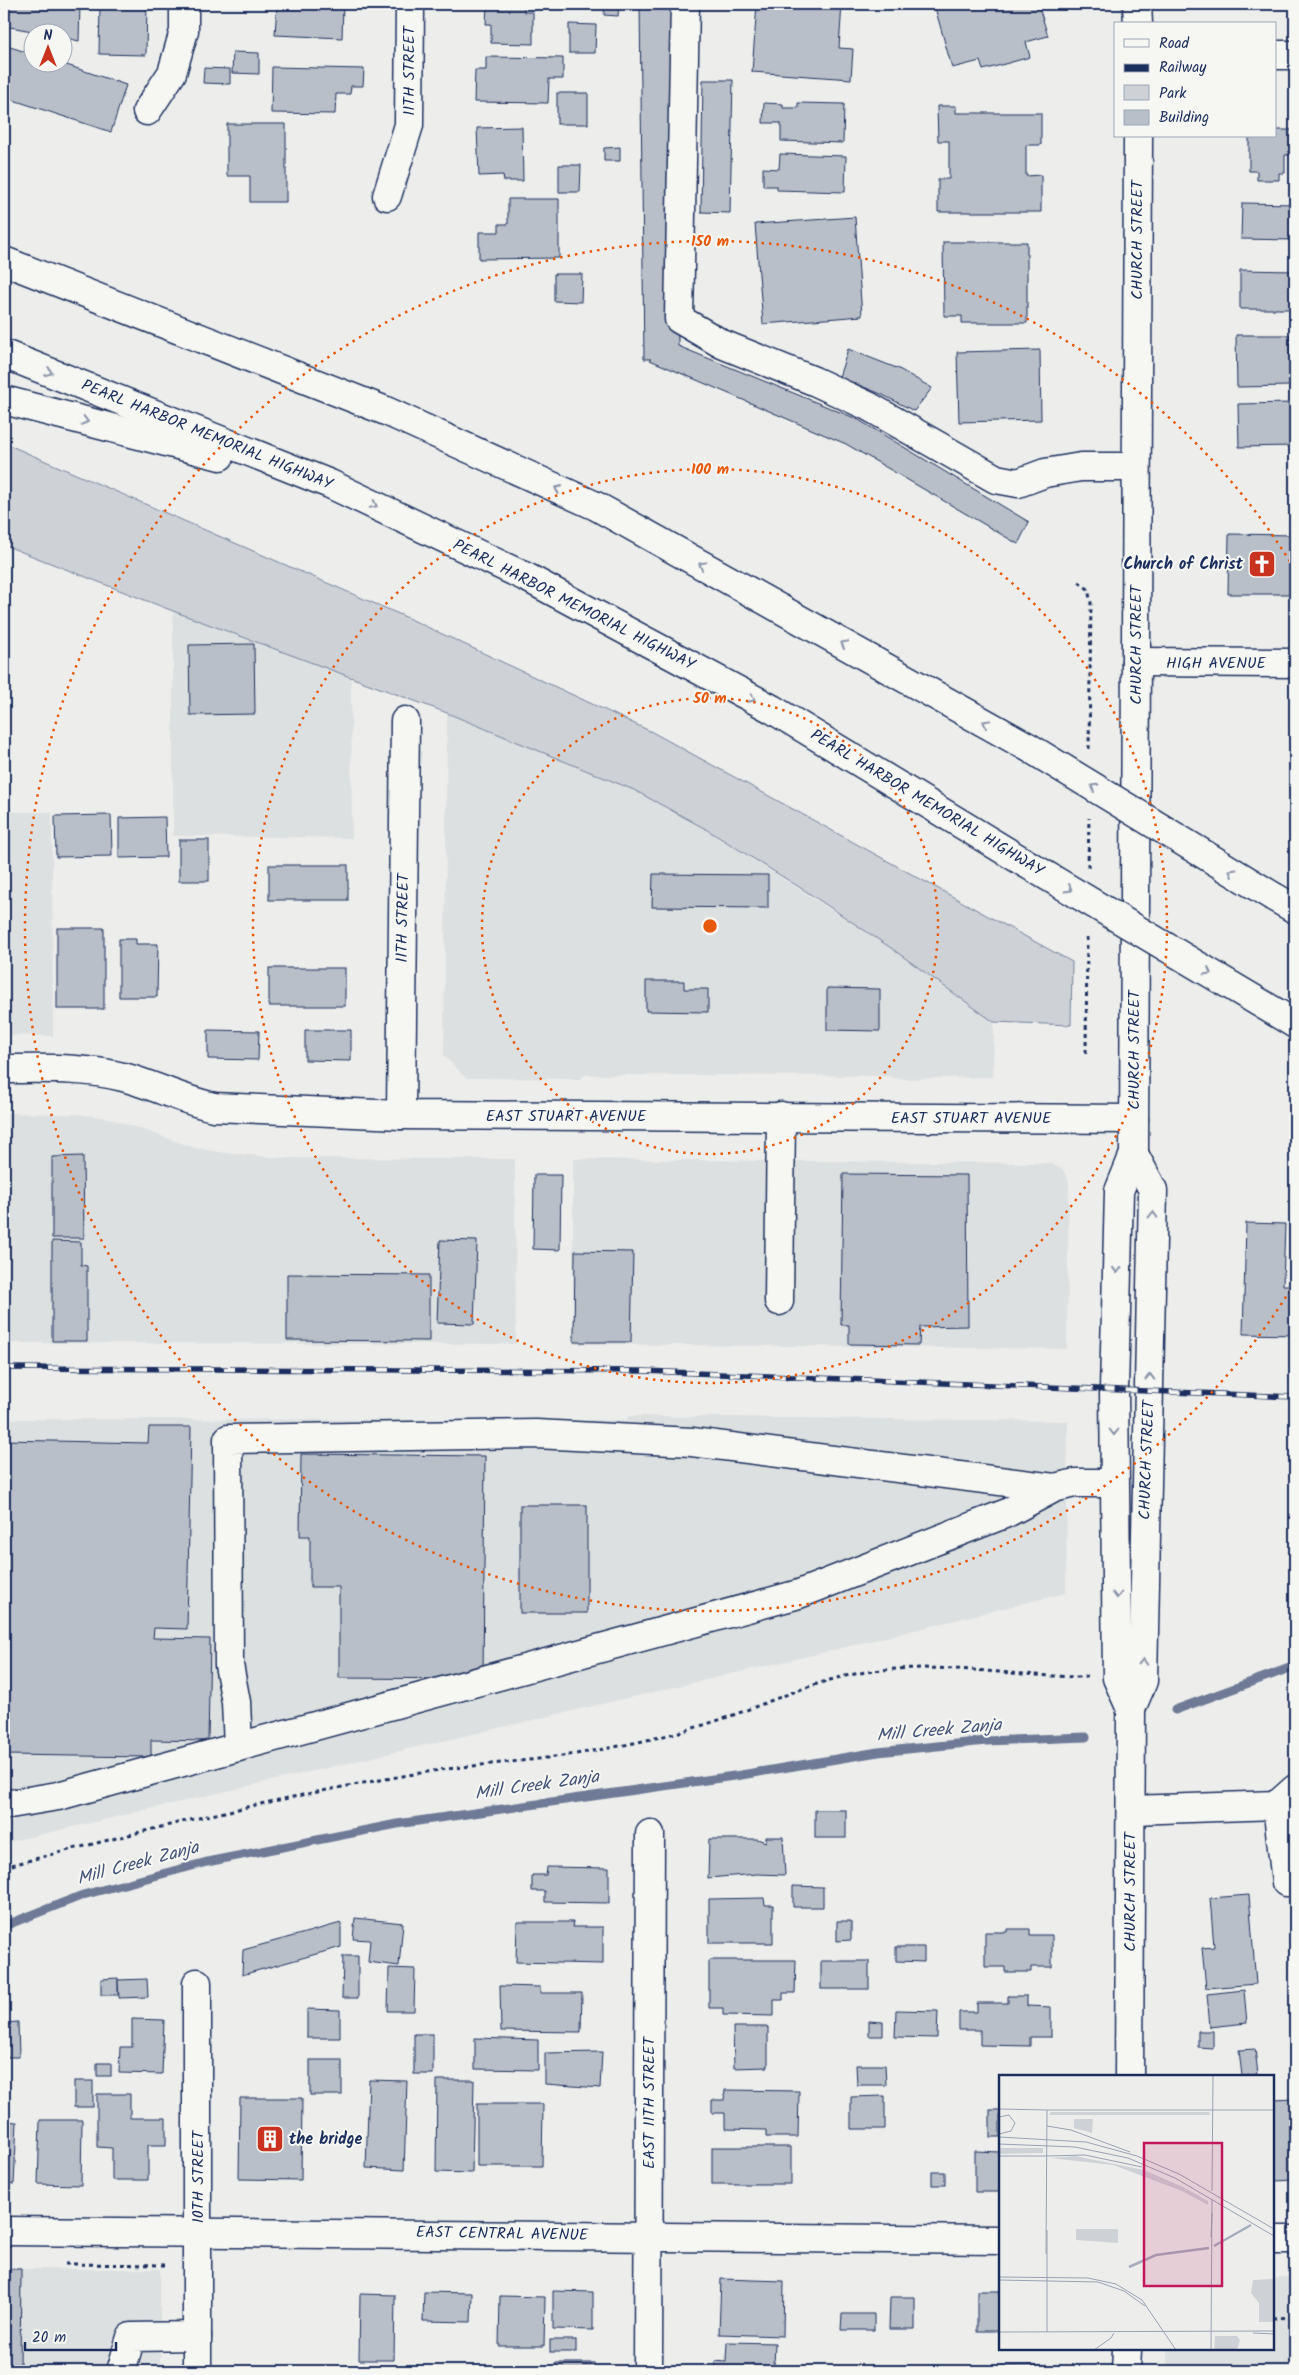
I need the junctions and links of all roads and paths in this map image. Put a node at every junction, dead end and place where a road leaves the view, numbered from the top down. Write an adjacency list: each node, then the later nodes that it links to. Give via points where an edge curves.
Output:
1 (184, 4): 8 (main road, via 184,31 172,73)
2 (410, 4): 10 (main road, 11TH STREET, via 409,125)
3 (685, 4): 14 (main road, via 679,319 722,344 868,406 996,478 1018,483 1045,473 1081,467)
4 (1137, 4): 5 (main road)
5 (1138, 22)
6 (1276, 55): 7 (main road)
7 (1295, 55)
8 (147, 111)
9 (1138, 138): 14 (main road, CHURCH STREET)
10 (387, 196)
11 (4, 261): 19 (main road, one-way to 11, bridge, via 1028,747 596,506 386,411)
12 (4, 354): 15 (main road, PEARL HARBOR MEMORIAL HIGHWAY, one-way to 15)
13 (4, 400): 15 (main road, one-way to 15)
14 (1136, 467): 16 (main road, CHURCH STREET)
15 (330, 484): 20 (main road, PEARL HARBOR MEMORIAL HIGHWAY, one-way to 20, bridge, via 528,578 772,709)
16 (1136, 662): 17 (main road, HIGH AVENUE); 24 (main road, CHURCH STREET)
17 (1295, 663)
18 (405, 721): 22 (main road, 11TH STREET)
19 (1285, 903)
20 (1286, 1018)
21 (4, 1069): 22 (main road, EAST STUART AVENUE, via 82,1071 122,1077 187,1101 214,1107)
22 (401, 1115): 23 (main road, EAST STUART AVENUE)
23 (781, 1116): 24 (main road, EAST STUART AVENUE); 26 (main road)
24 (1134, 1119): 25 (main road, CHURCH STREET)
25 (1134, 1154): 27 (main road, CHURCH STREET, one-way to 27, via 1119,1191); 30 (main road, CHURCH STREET, one-way to 25, via 1143,1681 1153,1190)
26 (779, 1301)
27 (1114, 1483): 28 (main road, via 1075,1483); 30 (main road, CHURCH STREET, one-way to 30, via 1117,1678)
28 (1054, 1488): 31 (main road, via 1007,1513 799,1594); 31 (main road, via 692,1442 536,1434 228,1439 229,1665 236,1702)
29 (1091, 1677): 36 (path, via 948,1668 860,1673 813,1685 724,1718 663,1736 536,1761 434,1771 329,1790 119,1837)
30 (1131, 1709): 34 (main road, CHURCH STREET)
31 (238, 1747): 33 (main road, via 58,1796)
32 (1286, 1797): 34 (main road); 37 (main road, via 1286,1882)
33 (4, 1805)
34 (1131, 1810): 39 (main road, CHURCH STREET)
35 (650, 1834): 42 (main road, EAST 11TH STREET)
36 (4, 1867)
37 (1295, 1882)
38 (197, 1983): 41 (main road, 10TH STREET)
39 (1129, 2075)
40 (4, 2231): 41 (main road, EAST CENTRAL AVENUE)
41 (198, 2231): 42 (main road, EAST CENTRAL AVENUE); 47 (main road, 10TH STREET)
42 (648, 2236): 43 (main road, EAST CENTRAL AVENUE); 54 (main road, EAST 11TH STREET)
43 (999, 2240)
44 (1274, 2240): 45 (main road)
45 (1295, 2240)
46 (61, 2264): 47 (path)
47 (198, 2266): 50 (main road, 10TH STREET)
48 (1295, 2317): 49 (path)
49 (1274, 2318)
50 (198, 2336): 52 (main road, via 131,2337); 53 (main road, 10TH STREET)
51 (1127, 2350): 55 (main road)
52 (121, 2371)
53 (197, 2371)
54 (648, 2371)
55 (1126, 2371)

